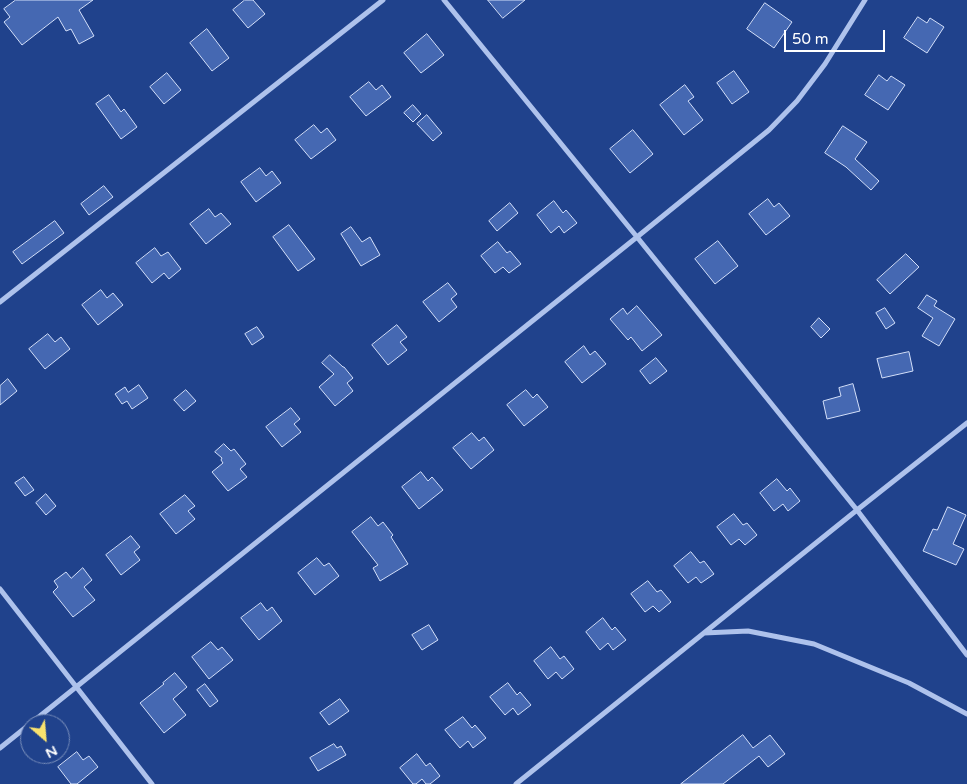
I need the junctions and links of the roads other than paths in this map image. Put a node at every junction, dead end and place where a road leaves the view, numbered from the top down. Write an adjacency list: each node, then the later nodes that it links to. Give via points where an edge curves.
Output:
1 (383, 0): 5 (street)
2 (444, 0): 4 (street)
3 (865, 0): 4 (street, via 825,64 786,113)
4 (637, 237): 7 (street); 11 (street)
5 (0, 302)
6 (967, 423): 7 (street)
7 (857, 510): 9 (street); 10 (street)
8 (0, 589): 11 (street)
9 (704, 633): 13 (street, via 748,631 814,644 909,683); 17 (street)
10 (967, 654)
11 (77, 687): 12 (street); 16 (street)
12 (43, 714)
13 (967, 714)
14 (20, 732): 15 (street)
15 (0, 748)
16 (152, 784)
17 (516, 784)

